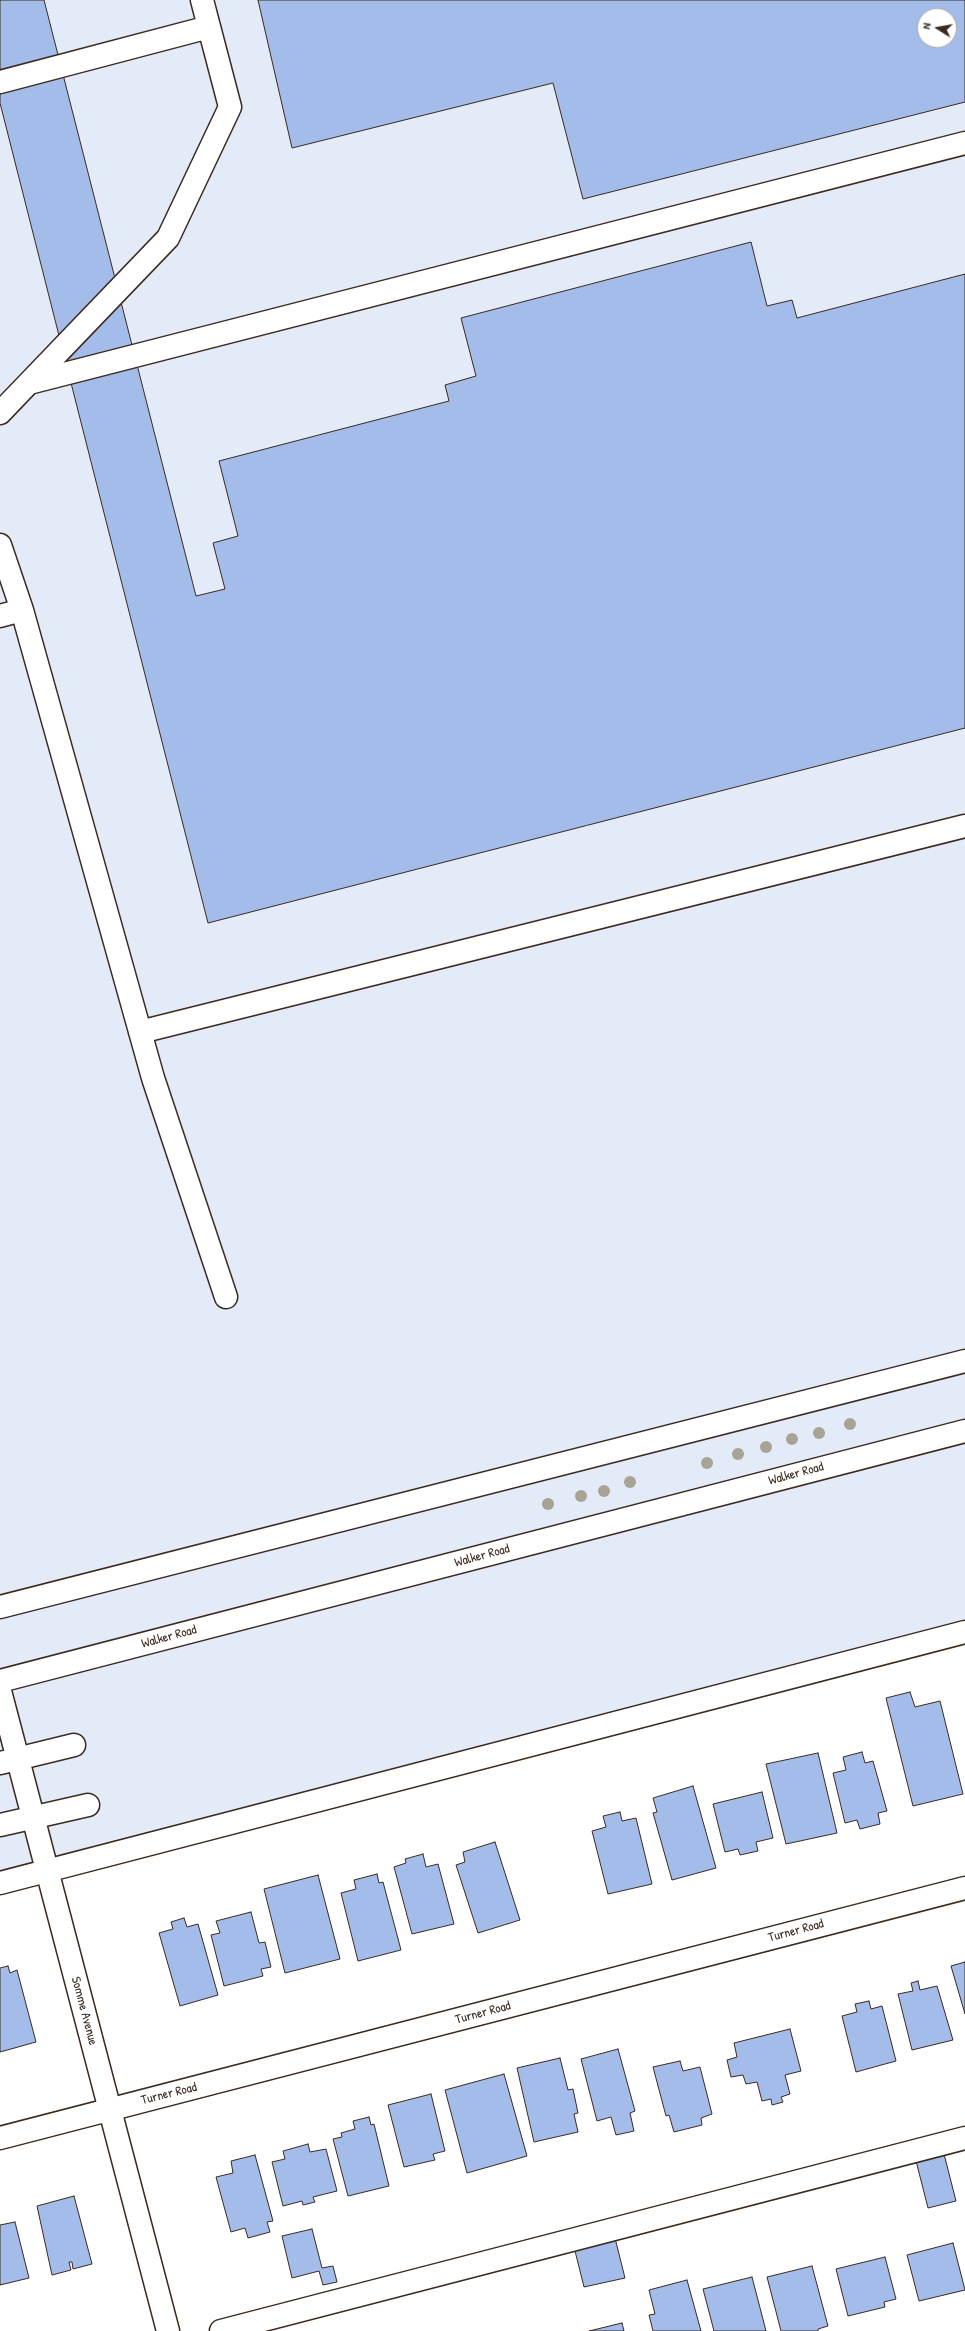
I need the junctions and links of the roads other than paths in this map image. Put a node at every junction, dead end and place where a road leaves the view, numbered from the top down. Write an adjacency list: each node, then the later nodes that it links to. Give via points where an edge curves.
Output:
1 (202, 0): 2 (main road)
2 (209, 27): 3 (main road); 5 (main road, via 230,107 168,238)
3 (0, 82)
4 (965, 144): 5 (main road)
5 (29, 383): 6 (main road)
6 (0, 413)
7 (0, 545): 8 (main road)
8 (22, 610): 9 (main road); 11 (main road)
9 (0, 616)
10 (965, 826): 11 (main road)
11 (140, 1032): 12 (main road)
12 (226, 1296)
13 (965, 1361): 15 (main road)
14 (965, 1431): 17 (main road, Walker Road)
15 (0, 1607)
16 (965, 1632): 24 (main road)
17 (0, 1681)
18 (0, 1691): 20 (main road, Somme Avenue)
19 (74, 1745): 20 (main road)
20 (9, 1761): 22 (main road, Somme Avenue)
21 (88, 1805): 22 (main road)
22 (33, 1818): 23 (main road); 24 (main road, Somme Avenue)
23 (0, 1825)
24 (47, 1870): 25 (main road); 27 (main road, Somme Avenue)
25 (0, 1882)
26 (965, 1888): 27 (main road, Turner Road)
27 (110, 2109): 28 (main road, Turner Road); 30 (main road, Somme Avenue)
28 (0, 2138)
29 (965, 2138): 31 (main road)
30 (168, 2331)
31 (221, 2331)

